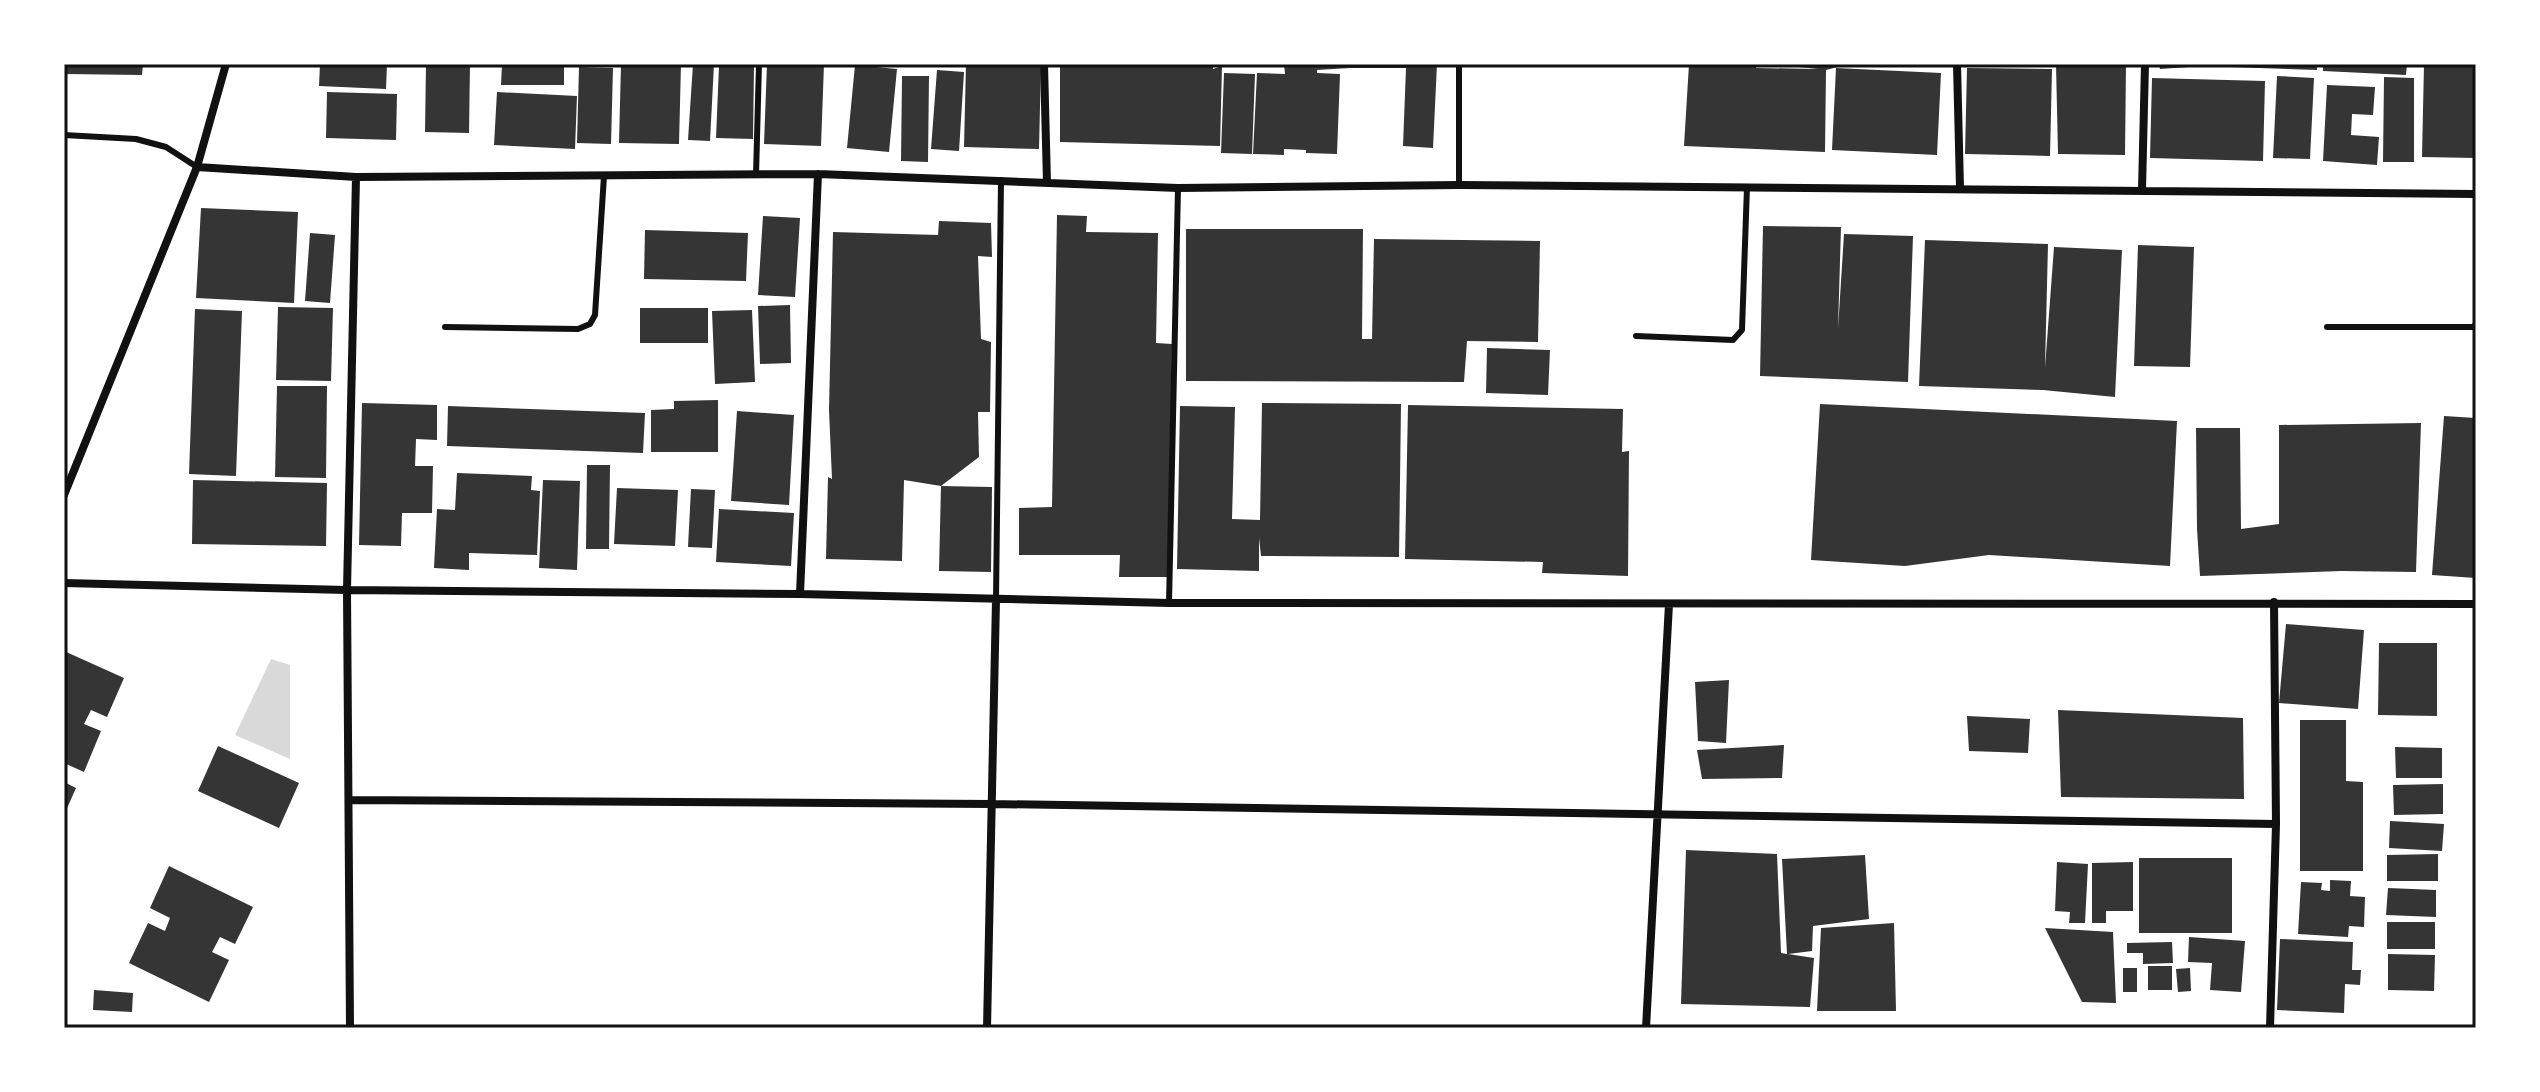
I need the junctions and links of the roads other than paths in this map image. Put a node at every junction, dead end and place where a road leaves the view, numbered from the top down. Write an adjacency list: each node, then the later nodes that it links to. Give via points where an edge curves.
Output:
1 (226, 64): 8 (street)
2 (759, 64): 10 (lane)
3 (1044, 64): 14 (street)
4 (1459, 64): 15 (lane)
5 (1957, 64): 18 (street)
6 (2145, 64): 19 (street)
7 (64, 135): 8 (lane, via 136,139 166,147)
8 (197, 167): 12 (street); 25 (street)
9 (818, 174): 10 (street); 13 (street); 28 (street)
10 (756, 175): 11 (street)
11 (604, 176): 12 (street); 22 (lane, via 595,315 590,324 578,329)
12 (356, 177): 27 (street)
13 (1001, 180): 14 (street); 29 (lane)
14 (1047, 183): 17 (street)
15 (1459, 185): 16 (street); 17 (street)
16 (1747, 187): 18 (street); 24 (lane, via 1742,330 1733,340)
17 (1178, 188): 31 (lane)
18 (1960, 188): 19 (street)
19 (2142, 190): 20 (street)
20 (2476, 194)
21 (2476, 323): 23 (lane)
22 (445, 327)
23 (2327, 327)
24 (1636, 336)
25 (64, 495)
26 (64, 583): 27 (street)
27 (347, 590): 28 (street); 34 (street)
28 (800, 594): 29 (street)
29 (996, 600): 31 (street); 35 (street)
30 (2274, 602): 32 (street); 33 (street); 37 (street)
31 (1169, 603): 32 (street)
32 (1669, 604): 36 (street)
33 (2476, 604)
34 (349, 800): 35 (street); 38 (street)
35 (992, 804): 36 (street); 39 (street)
36 (1658, 815): 37 (street); 40 (street)
37 (2276, 824): 41 (street)
38 (350, 1028)
39 (987, 1028)
40 (1646, 1028)
41 (2270, 1028)

